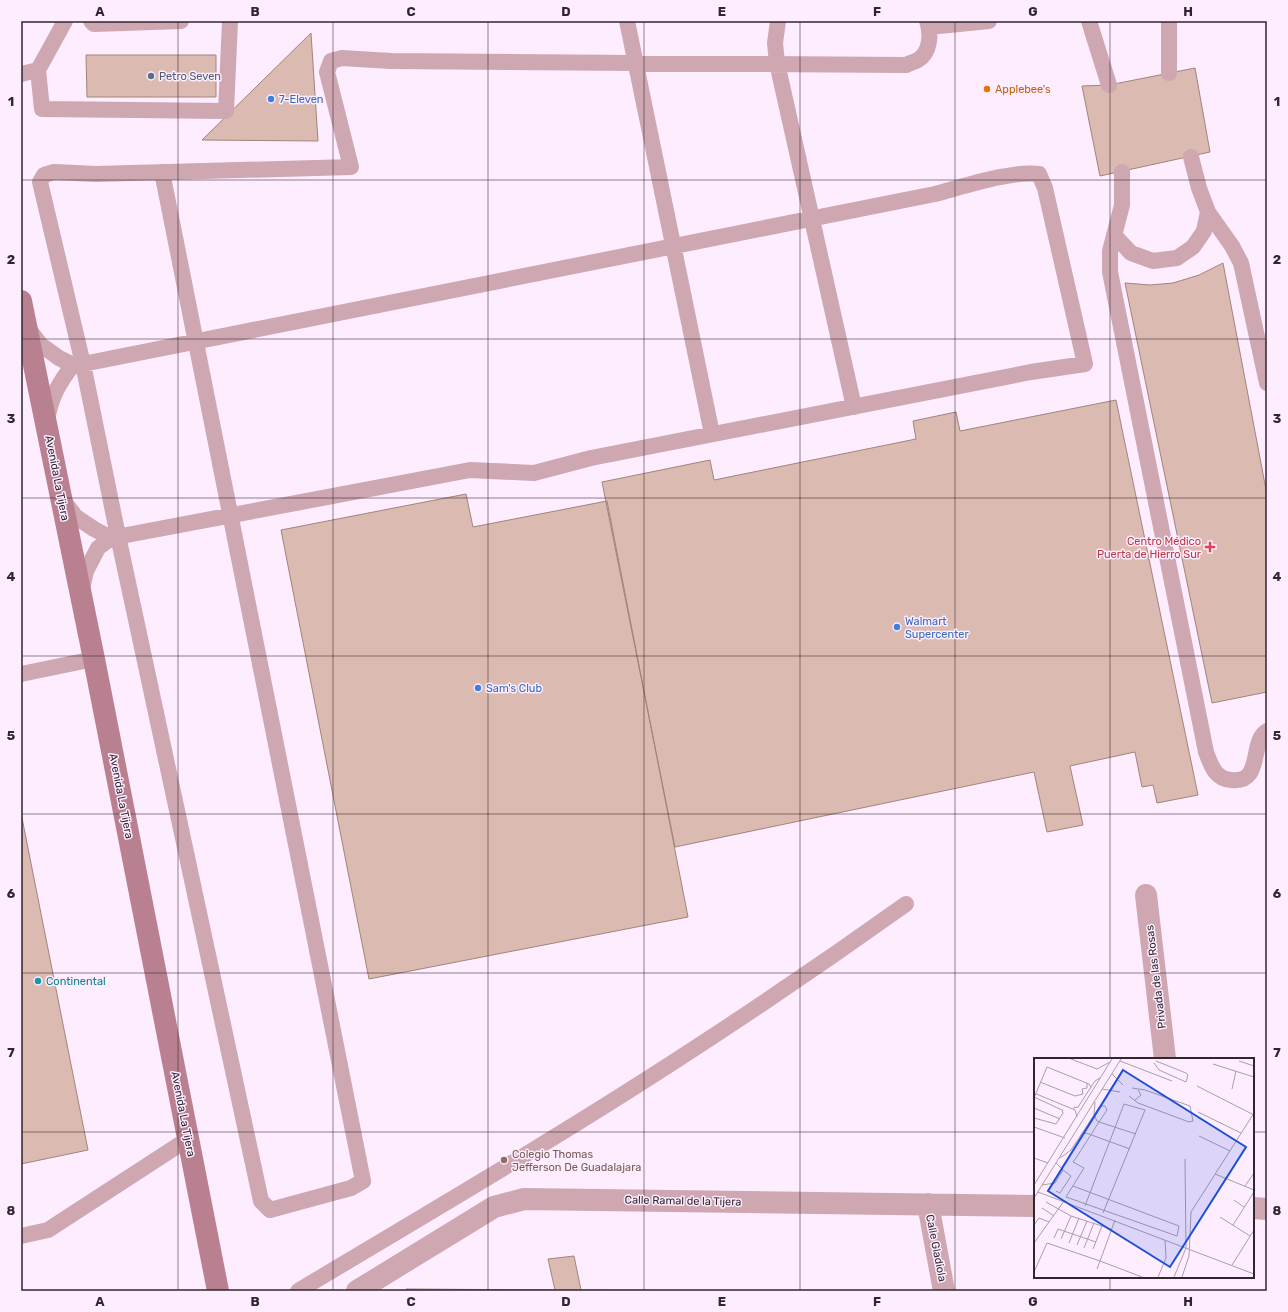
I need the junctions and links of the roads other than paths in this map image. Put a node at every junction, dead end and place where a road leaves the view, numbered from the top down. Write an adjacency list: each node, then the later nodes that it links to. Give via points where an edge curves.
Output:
1 (65, 21): 13 (lane)
2 (91, 21): 3 (lane, via 94,24)
3 (180, 21)
4 (230, 21): 13 (lane, via 226,111 42,109)
5 (627, 21): 11 (lane)
6 (778, 21): 12 (lane, via 775,43)
7 (989, 21): 10 (lane)
8 (1089, 21): 16 (lane)
9 (1169, 21): 14 (lane)
10 (928, 24): 12 (lane, via 930,36 927,50 920,59 906,64)
11 (637, 63): 12 (lane); 18 (lane, via 391,61 342,58 330,61 327,72 350,167); 23 (lane)
12 (777, 63): 21 (lane)
13 (38, 70): 15 (lane)
14 (1169, 73)
15 (21, 74)
16 (1109, 85)
17 (1191, 156): 20 (lane)
18 (162, 172): 26 (lane); 27 (lane, via 54,172 44,175 40,182)
19 (1122, 172): 22 (lane, via 1122,205)
20 (1208, 212): 22 (lane, via 1204,232 1193,247 1177,258 1153,262 1131,253); 28 (lane, via 1241,263)
21 (812, 219): 23 (lane); 29 (lane); 29 (lane, via 1028,172 1039,174 1045,188 1085,364 1031,372)
22 (1114, 235): 38 (lane, via 1110,251 1111,278 1206,752 1213,770 1224,780 1237,781 1248,776 1255,764 1258,745)
23 (674, 247): 26 (lane); 31 (lane)
24 (21, 301): 25 (main road, Avenida La Tijera)
25 (26, 325): 27 (lane, via 41,345); 30 (main road, Avenida La Tijera)
26 (196, 342): 27 (lane); 33 (lane)
27 (78, 364): 30 (lane, via 63,377 51,399); 34 (lane)
28 (1267, 382)
29 (854, 407): 31 (lane)
30 (46, 423): 32 (main road, Avenida La Tijera)
31 (712, 434): 33 (lane, via 591,458 534,473 470,470)
32 (61, 497): 34 (lane, via 76,517 94,529); 35 (main road, Avenida La Tijera)
33 (230, 515): 34 (lane); 34 (lane, via 364,1181 351,1188 270,1210 261,1201)
34 (115, 537): 35 (lane, via 98,548 86,571)
35 (81, 594): 36 (main road, Avenida La Tijera)
36 (94, 659): 37 (lane); 42 (main road, Avenida La Tijera)
37 (21, 674)
38 (1267, 731)
39 (1146, 895): 41 (street, Privada de las Rosas)
40 (906, 904): 49 (lane, via 789,986 672,1063)
41 (1165, 1058)
42 (188, 1139): 47 (lane, via 48,1230); 48 (main road, Avenida La Tijera)
43 (928, 1204): 44 (street, Calle Ramal de la Tijera); 50 (street, Calle Ramal de la Tijera, via 524,1199 494,1207); 51 (street, Calle Gladiola)
44 (1034, 1206)
45 (1254, 1208): 46 (street)
46 (1267, 1209)
47 (21, 1236)
48 (218, 1291)
49 (298, 1291)
50 (357, 1291)
51 (944, 1291)

